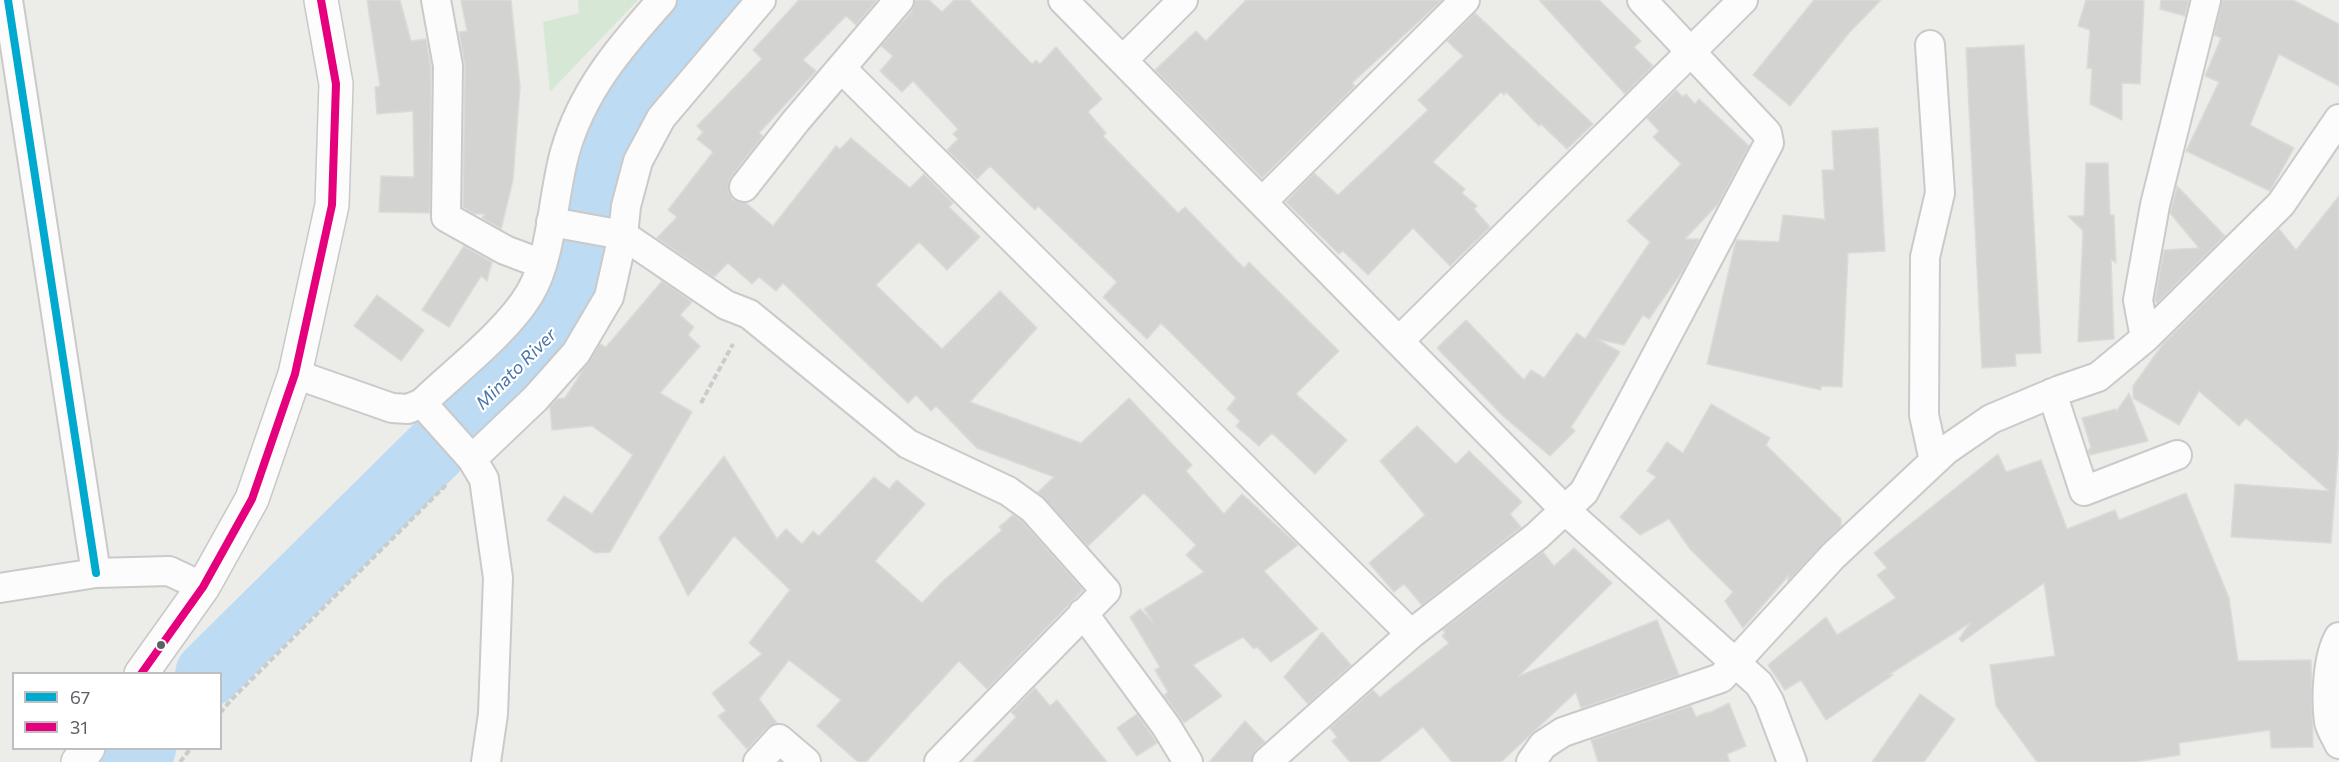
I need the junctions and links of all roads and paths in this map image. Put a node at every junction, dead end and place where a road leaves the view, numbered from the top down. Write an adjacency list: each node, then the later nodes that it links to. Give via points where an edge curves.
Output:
1 (8, 0): 34 (street)
2 (321, 0): 26 (street, via 336,84 332,205)
3 (436, 0): 22 (street, via 448,66 446,217 505,250)
4 (662, 0): 20 (street, via 626,40 587,95 565,151)
5 (761, 0): 21 (street, via 662,118 638,162)
6 (899, 0): 16 (street)
7 (1063, 0): 15 (street)
8 (1183, 0): 15 (street)
9 (1465, 0): 19 (street)
10 (1642, 0): 14 (street)
11 (1743, 0): 14 (street)
12 (2206, 0): 24 (street, via 2156,205 2138,300)
13 (1930, 45): 32 (street, via 1940,193 1925,257 1924,415)
14 (1691, 52): 25 (street); 33 (street, via 1767,133 1769,143 1584,492)
15 (1123, 60): 19 (street)
16 (841, 68): 18 (street); 38 (street)
17 (2339, 119): 24 (street, via 2281,204)
18 (744, 187)
19 (1262, 202): 25 (street)
20 (550, 222): 21 (street); 22 (street)
21 (622, 235): 23 (street, via 726,305); 30 (street, via 609,297 576,353 535,399)
22 (542, 264): 29 (street, via 531,292 511,319)
23 (749, 314): 28 (path); 37 (street, via 908,444 1008,491 1033,509 1106,591)
24 (2145, 338): 27 (street, via 2098,377)
25 (1399, 341): 33 (street)
26 (295, 374): 29 (street, via 392,408); 35 (street, via 252,499)
27 (2052, 393): 31 (street, via 2084,490); 32 (street, via 1991,419)
28 (701, 403)
29 (426, 409): 30 (street)
30 (468, 454): 42 (path); 46 (street, via 484,479 498,578 493,714)
31 (2176, 455)
32 (1934, 461): 40 (street, via 1833,556)
33 (1565, 510): 38 (street); 40 (street)
34 (96, 573): 35 (street, via 169,571); 36 (street)
35 (203, 587): 41 (street)
36 (0, 588)
37 (1083, 614): 49 (street); 50 (street)
38 (1411, 634): 51 (street)
39 (2339, 638): 43 (street, via 2328,689 2330,725)
40 (1735, 663): 52 (street, via 1721,678 1563,732 1543,745); 53 (street, via 1764,692)
41 (142, 672)
42 (222, 711)
43 (2339, 744)
44 (189, 750): 45 (path)
45 (180, 762)
46 (486, 762)
47 (758, 762): 48 (street, via 779,739)
48 (806, 762)
49 (939, 762)
50 (1188, 762)
51 (1267, 762)
52 (1531, 762)
53 (1792, 762)

